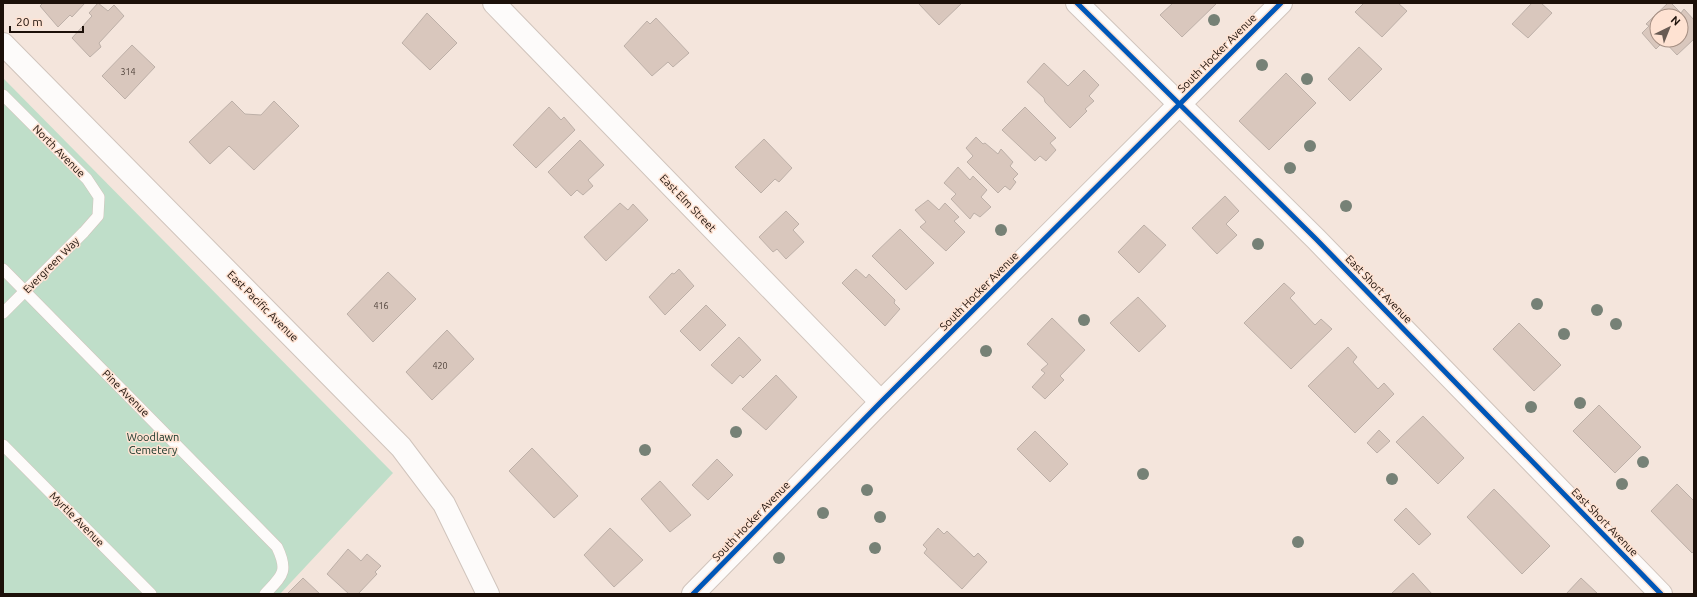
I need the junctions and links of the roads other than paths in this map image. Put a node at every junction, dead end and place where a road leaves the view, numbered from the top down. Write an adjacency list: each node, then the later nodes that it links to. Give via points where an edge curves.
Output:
1 (494, 3): 11 (street, East Elm Street)
2 (1077, 3): 6 (street, East Short Avenue)
3 (1281, 3): 6 (street, South Hocker Avenue)
4 (3, 44): 15 (street, East Pacific Avenue, via 401,447 444,504)
5 (3, 95): 7 (lane, North Avenue, via 87,179 99,197)
6 (1179, 105): 11 (street, South Hocker Avenue); 17 (street, East Short Avenue, via 1316,239)
7 (98, 216): 9 (lane, Evergreen Way)
8 (3, 269): 9 (lane, Pine Avenue)
9 (25, 291): 10 (lane, Evergreen Way); 14 (lane, Pine Avenue, via 277,547 284,561 281,576)
10 (3, 313)
11 (881, 402): 16 (street, South Hocker Avenue)
12 (3, 445): 13 (lane, Myrtle Avenue)
13 (151, 594)
14 (265, 594)
15 (488, 594)
16 (693, 594)
17 (1661, 594)

